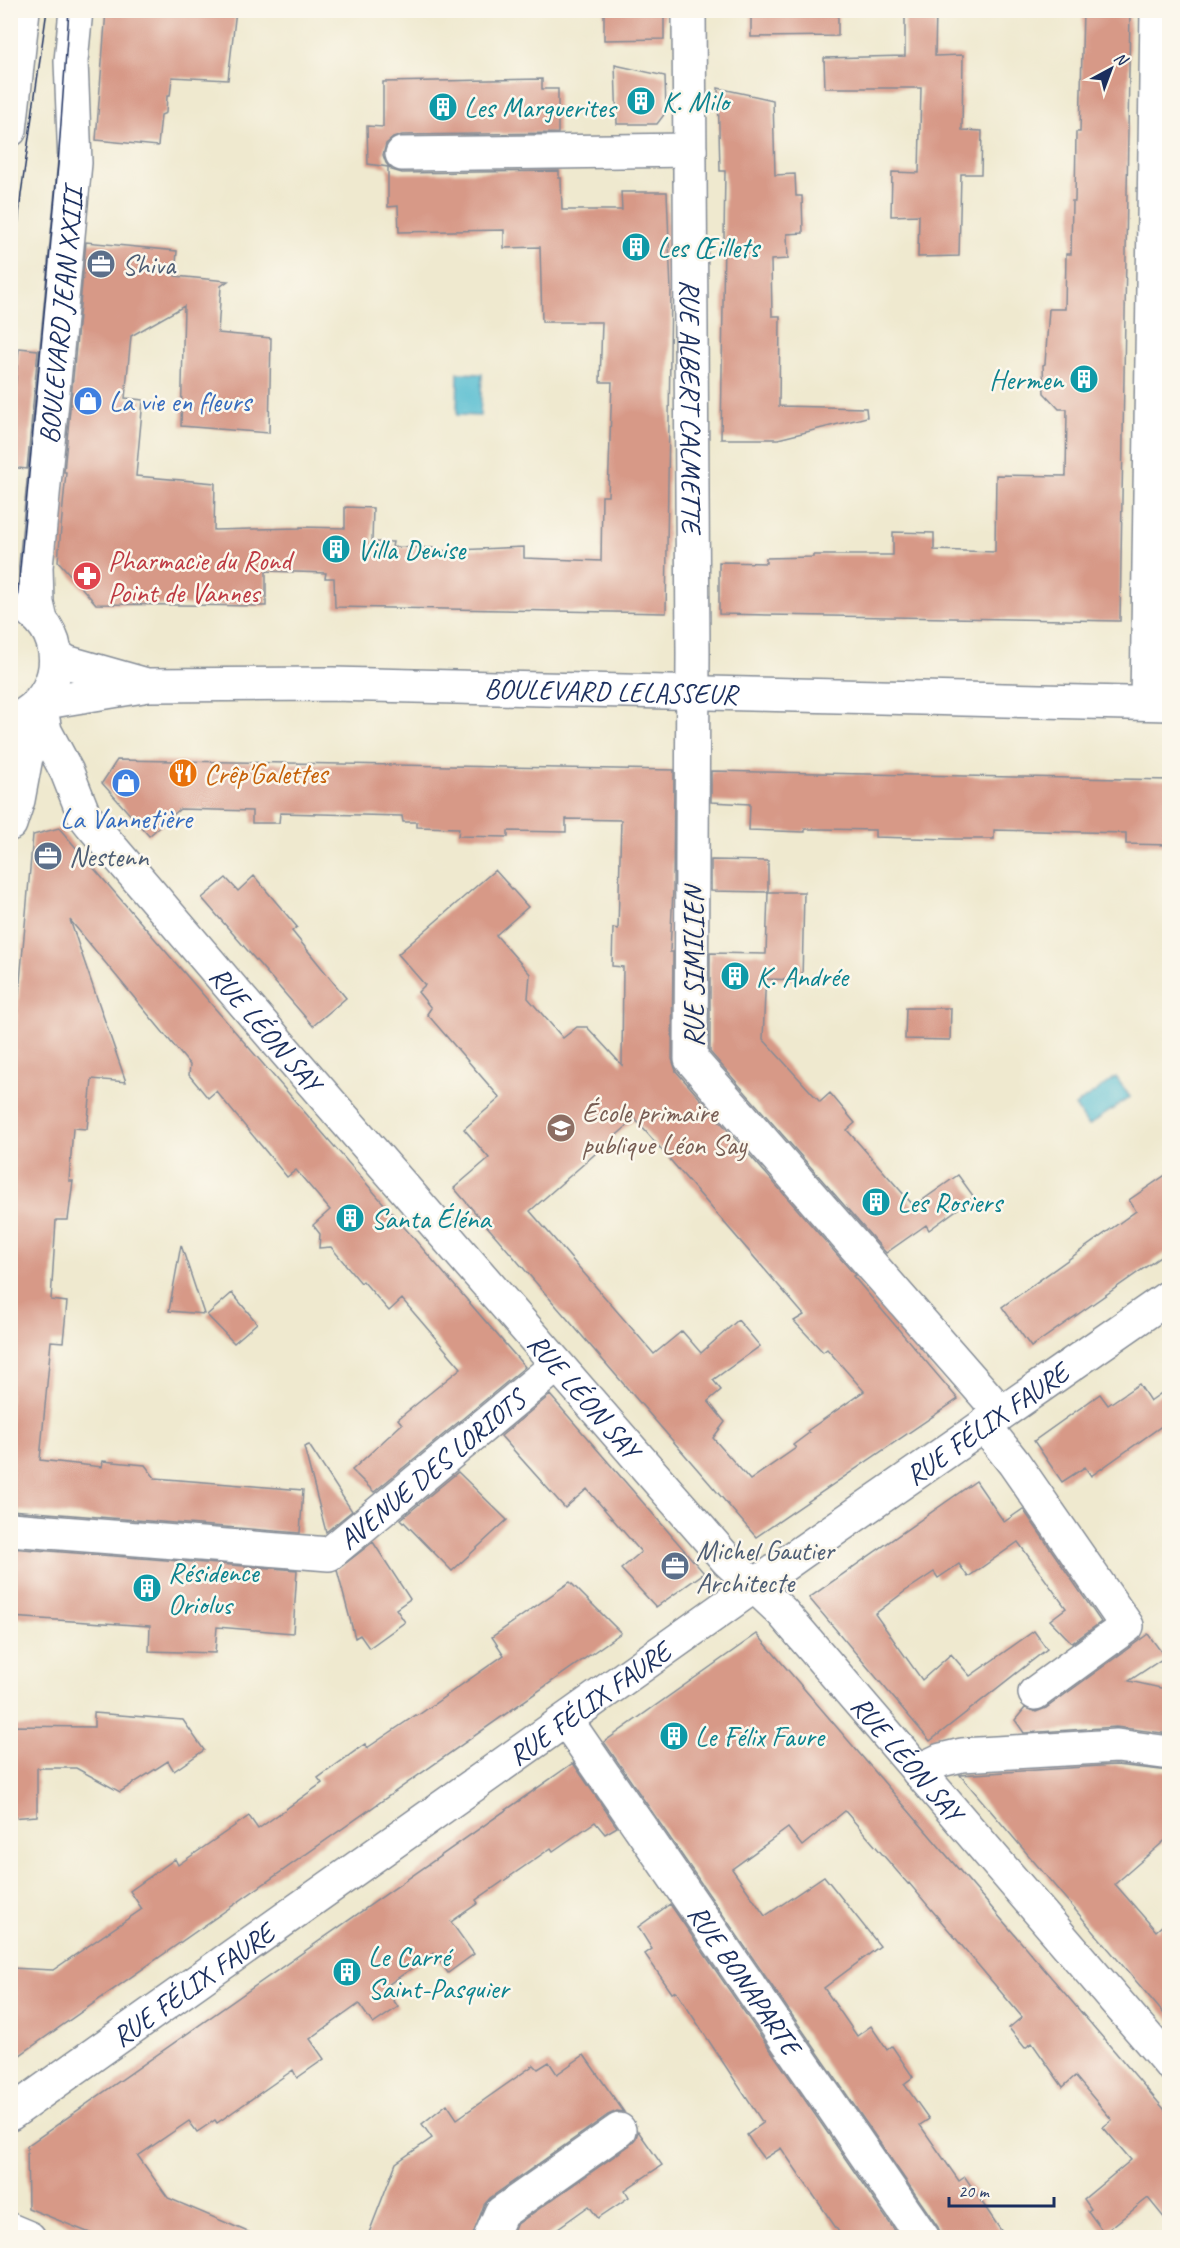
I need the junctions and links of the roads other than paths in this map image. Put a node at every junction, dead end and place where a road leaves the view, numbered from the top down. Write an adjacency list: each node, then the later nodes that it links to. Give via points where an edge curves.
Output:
1 (23, 10): 5 (street)
2 (76, 10): 9 (street, BOULEVARD JEAN XXIII, via 71,61 75,157 36,567)
3 (689, 10): 6 (street, RUE ALBERT CALMETTE)
4 (1157, 10): 13 (street)
5 (10, 130)
6 (690, 150): 7 (street); 12 (street, RUE ALBERT CALMETTE)
7 (402, 154)
8 (10, 600): 9 (street)
9 (41, 620): 10 (street, via 54,642)
10 (56, 655): 11 (street, BOULEVARD LELASSEUR, via 66,662); 14 (street, via 53,681)
11 (147, 685): 12 (street, BOULEVARD LELASSEUR, via 332,684); 14 (street)
12 (693, 693): 13 (street, BOULEVARD LELASSEUR); 19 (street, RUE SIMILIEN, via 691,1059)
13 (1158, 703)
14 (25, 713): 15 (street, RUE LÉON SAY, via 45,731); 16 (street, via 29,741)
15 (73, 788): 16 (street); 18 (street, RUE LÉON SAY, via 91,824)
16 (14, 812)
17 (1170, 1296): 19 (street, RUE FÉLIX FAURE)
18 (557, 1365): 20 (street, AVENUE DES LORIOTS, via 329,1554); 21 (street, RUE LÉON SAY)
19 (993, 1419): 21 (street, RUE FÉLIX FAURE); 22 (street, RUE SIMILIEN, via 1014,1463 1127,1626)
20 (10, 1529)
21 (754, 1586): 23 (street, RUE FÉLIX FAURE); 25 (street, RUE LÉON SAY, via 782,1612)
22 (1035, 1693)
23 (566, 1720): 28 (street, RUE FÉLIX FAURE); 33 (street, RUE BONAPARTE)
24 (1170, 1753): 25 (street, via 1117,1746 962,1755)
25 (918, 1771): 26 (street, RUE LÉON SAY)
26 (1156, 2034): 27 (street, RUE LÉON SAY)
27 (1170, 2064)
28 (10, 2114)
29 (618, 2130): 32 (street, via 501,2213)
30 (10, 2230): 31 (street)
31 (29, 2238)
32 (490, 2238)
33 (923, 2238)

